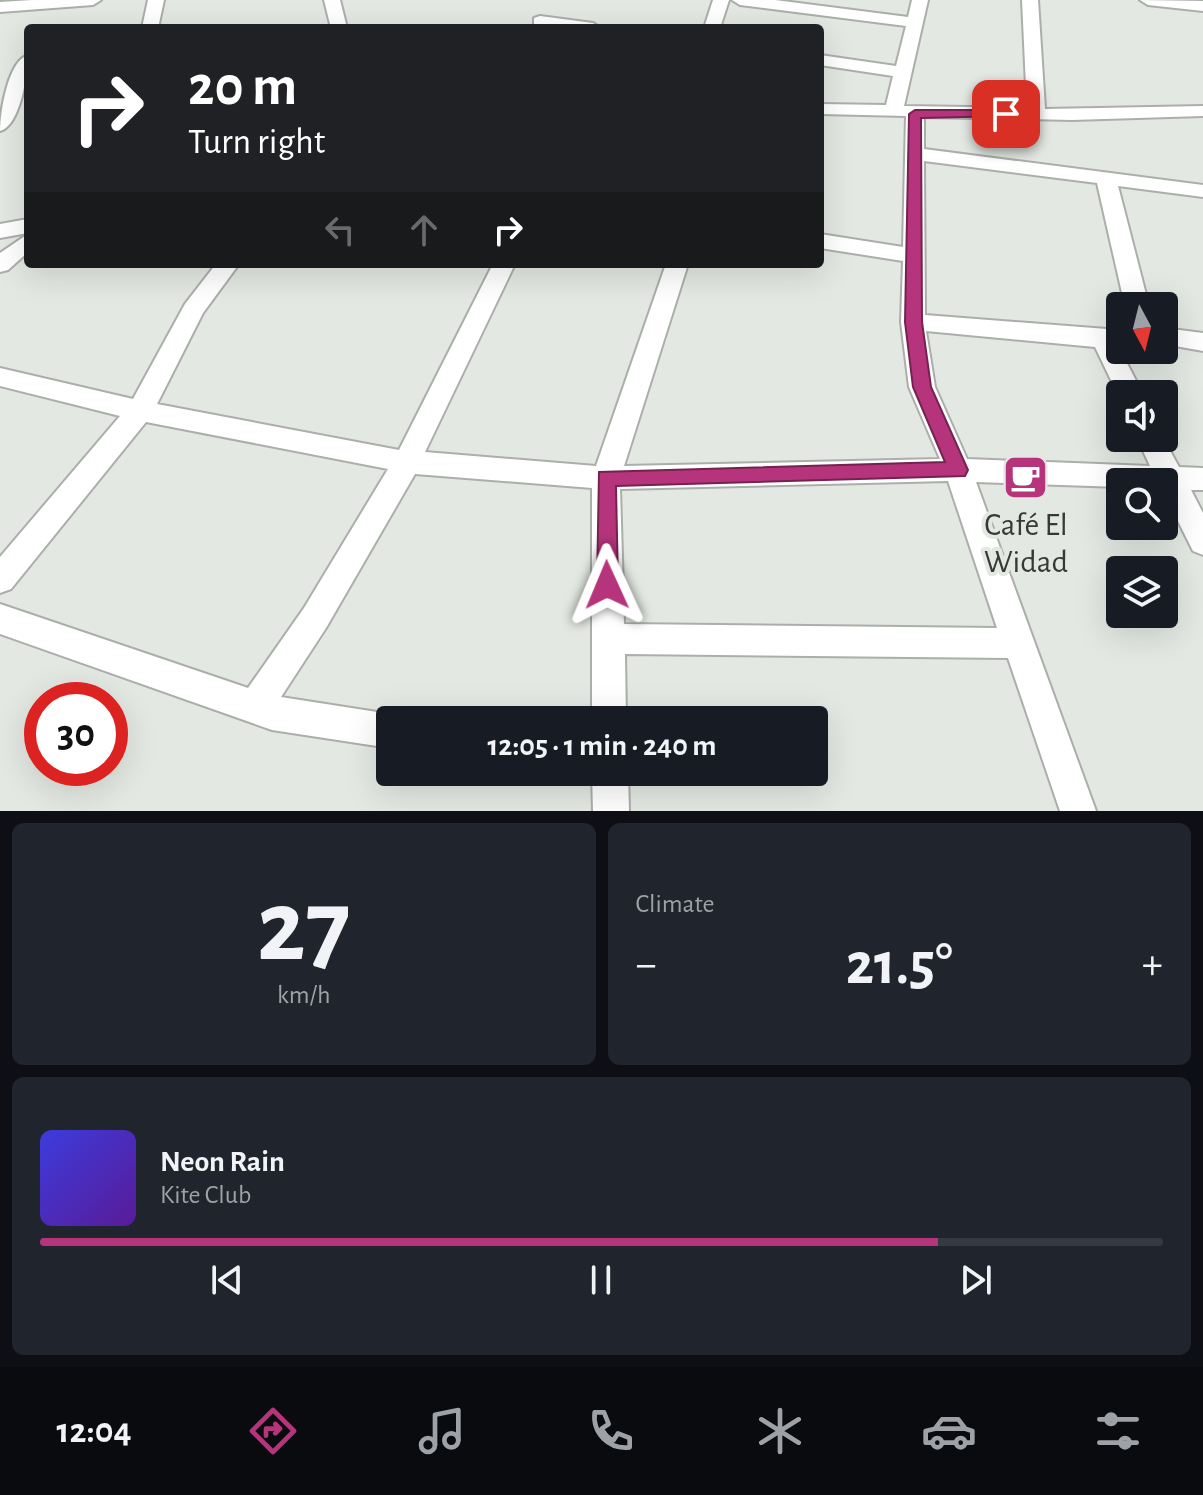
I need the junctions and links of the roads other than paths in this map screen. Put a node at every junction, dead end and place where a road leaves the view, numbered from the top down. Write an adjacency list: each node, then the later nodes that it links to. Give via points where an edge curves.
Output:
1 (93, 0): 11 (street, via 48,9)
2 (156, 0): 14 (street)
3 (332, 0): 15 (street)
4 (721, 0): 17 (street)
5 (740, 0): 13 (street)
6 (920, 0): 13 (street)
7 (1030, 0): 25 (street)
8 (1148, 0): 9 (street)
9 (1174, 2): 10 (street)
10 (1203, 6)
11 (0, 7)
12 (539, 20): 16 (street)
13 (915, 23): 20 (street)
14 (151, 24)
15 (338, 24)
16 (566, 24)
17 (713, 24)
18 (824, 61): 20 (street)
19 (24, 72): 21 (street)
20 (903, 72): 24 (street)
21 (13, 104): 26 (street)
22 (824, 109): 24 (street)
23 (1203, 111): 25 (street)
24 (904, 113): 25 (street); 27 (street)
25 (1036, 114)
26 (0, 125)
27 (916, 154): 28 (street); 34 (street)
28 (1106, 178): 29 (street); 39 (street)
29 (1203, 191)
30 (24, 227): 31 (street)
31 (0, 231)
32 (824, 242): 34 (street)
33 (24, 244): 35 (street)
34 (912, 255): 40 (street)
35 (0, 265)
36 (225, 268): 45 (street, via 193,310)
37 (502, 268): 46 (street)
38 (676, 268): 49 (street)
39 (1134, 292)
40 (913, 322): 41 (street); 47 (street, via 922,387)
41 (1106, 338)
42 (1178, 338): 43 (street)
43 (1203, 342)
44 (0, 377): 45 (street)
45 (140, 411): 46 (street); 54 (street)
46 (407, 462): 49 (street); 59 (street, via 315,618)
47 (958, 470): 48 (street); 49 (street); 57 (street)
48 (1106, 476)
49 (606, 478): 56 (street)
50 (1178, 479): 51 (street)
51 (1203, 479)
52 (1178, 494): 53 (street)
53 (1203, 542)
54 (0, 579)
55 (0, 619): 59 (street)
56 (608, 639): 57 (street); 58 (street)
57 (1019, 643): 63 (street)
58 (609, 706)
59 (255, 707): 60 (street)
60 (376, 729)
61 (610, 786): 62 (street)
62 (611, 811)
63 (1078, 811)

